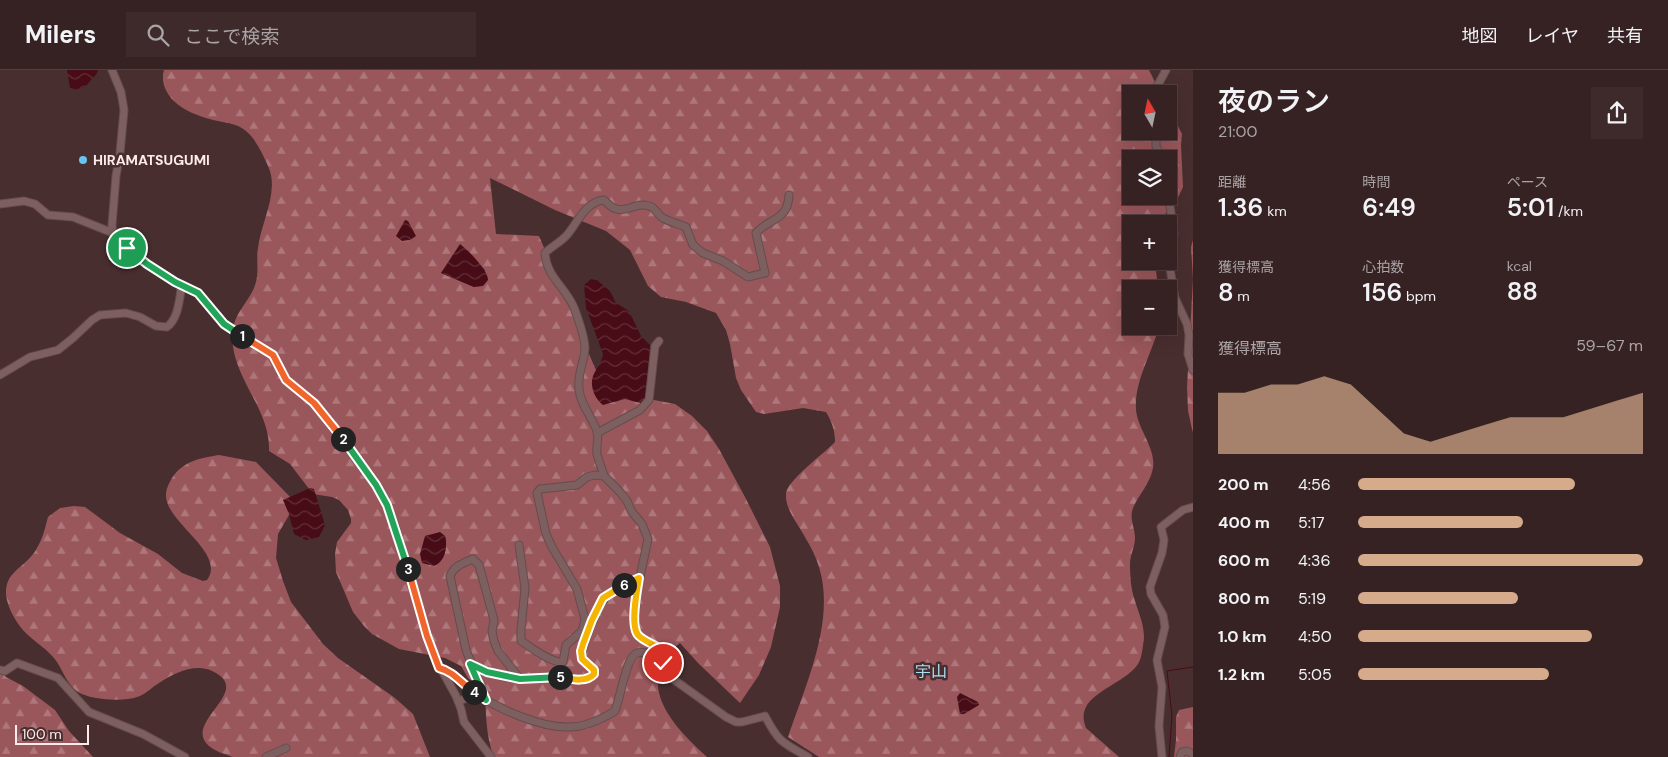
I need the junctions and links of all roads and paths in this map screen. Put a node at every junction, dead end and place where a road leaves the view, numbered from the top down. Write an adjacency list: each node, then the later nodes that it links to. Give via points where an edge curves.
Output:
1 (112, 70): 7 (street, via 124,110)
2 (1166, 70): 3 (street)
3 (1158, 85)
4 (790, 195): 12 (street, via 786,210 756,233 765,273 748,277 703,253 693,245 686,227 664,219 652,207 619,210 604,200 583,212 566,236 545,253 553,279 567,293 580,323 584,347 579,391)
5 (0, 204): 7 (street, via 24,201 36,204 48,215 73,217)
6 (1170, 205): 10 (street, via 1174,234 1169,263 1175,298 1187,324 1188,354)
7 (113, 233): 8 (street, via 133,254)
8 (182, 285): 11 (street, via 176,313 167,328 126,314 100,315 58,350 30,357); 19 (street, via 198,293 224,324 273,355 286,380 314,403 376,485 395,526)
9 (659, 341): 12 (street, via 655,346 649,400 640,410)
10 (1193, 370)
11 (0, 375)
12 (597, 433): 13 (street, via 597,454)
13 (604, 476): 15 (street, via 587,477 577,485 540,489 537,494 549,540 577,589 585,619 582,631 566,645 563,662 534,650 522,641 525,588); 16 (street, via 627,501 648,539)
14 (1193, 507): 31 (street, via 1183,510 1162,527 1162,553 1150,587 1165,627 1157,660 1162,687 1159,726)
15 (519, 545)
16 (639, 578): 17 (street, via 636,630 638,636 659,648); 21 (street, via 603,598 597,609 581,651 582,659 594,670 591,677 578,680 556,676)
17 (660, 656): 23 (street, via 636,653 632,656 615,711 578,726 568,727 514,715); 30 (street, via 681,687 736,722 765,716 785,746)
18 (470, 664): 21 (street, via 487,672); 21 (street, via 450,576 452,570 473,559 482,572 492,610 494,641); 23 (street)
19 (439, 668): 22 (street, via 451,672); 24 (street)
20 (0, 670): 27 (street, via 5,671 17,663 58,678 89,712 143,734)
21 (520, 679)
22 (478, 695): 23 (street); 24 (street)
23 (486, 700)
24 (458, 701): 29 (street, via 464,722)
25 (286, 748): 28 (street)
26 (1193, 754): 32 (street, via 1186,750)
27 (185, 757)
28 (266, 757)
29 (491, 757)
30 (808, 757)
31 (1162, 757)
32 (1180, 757)

